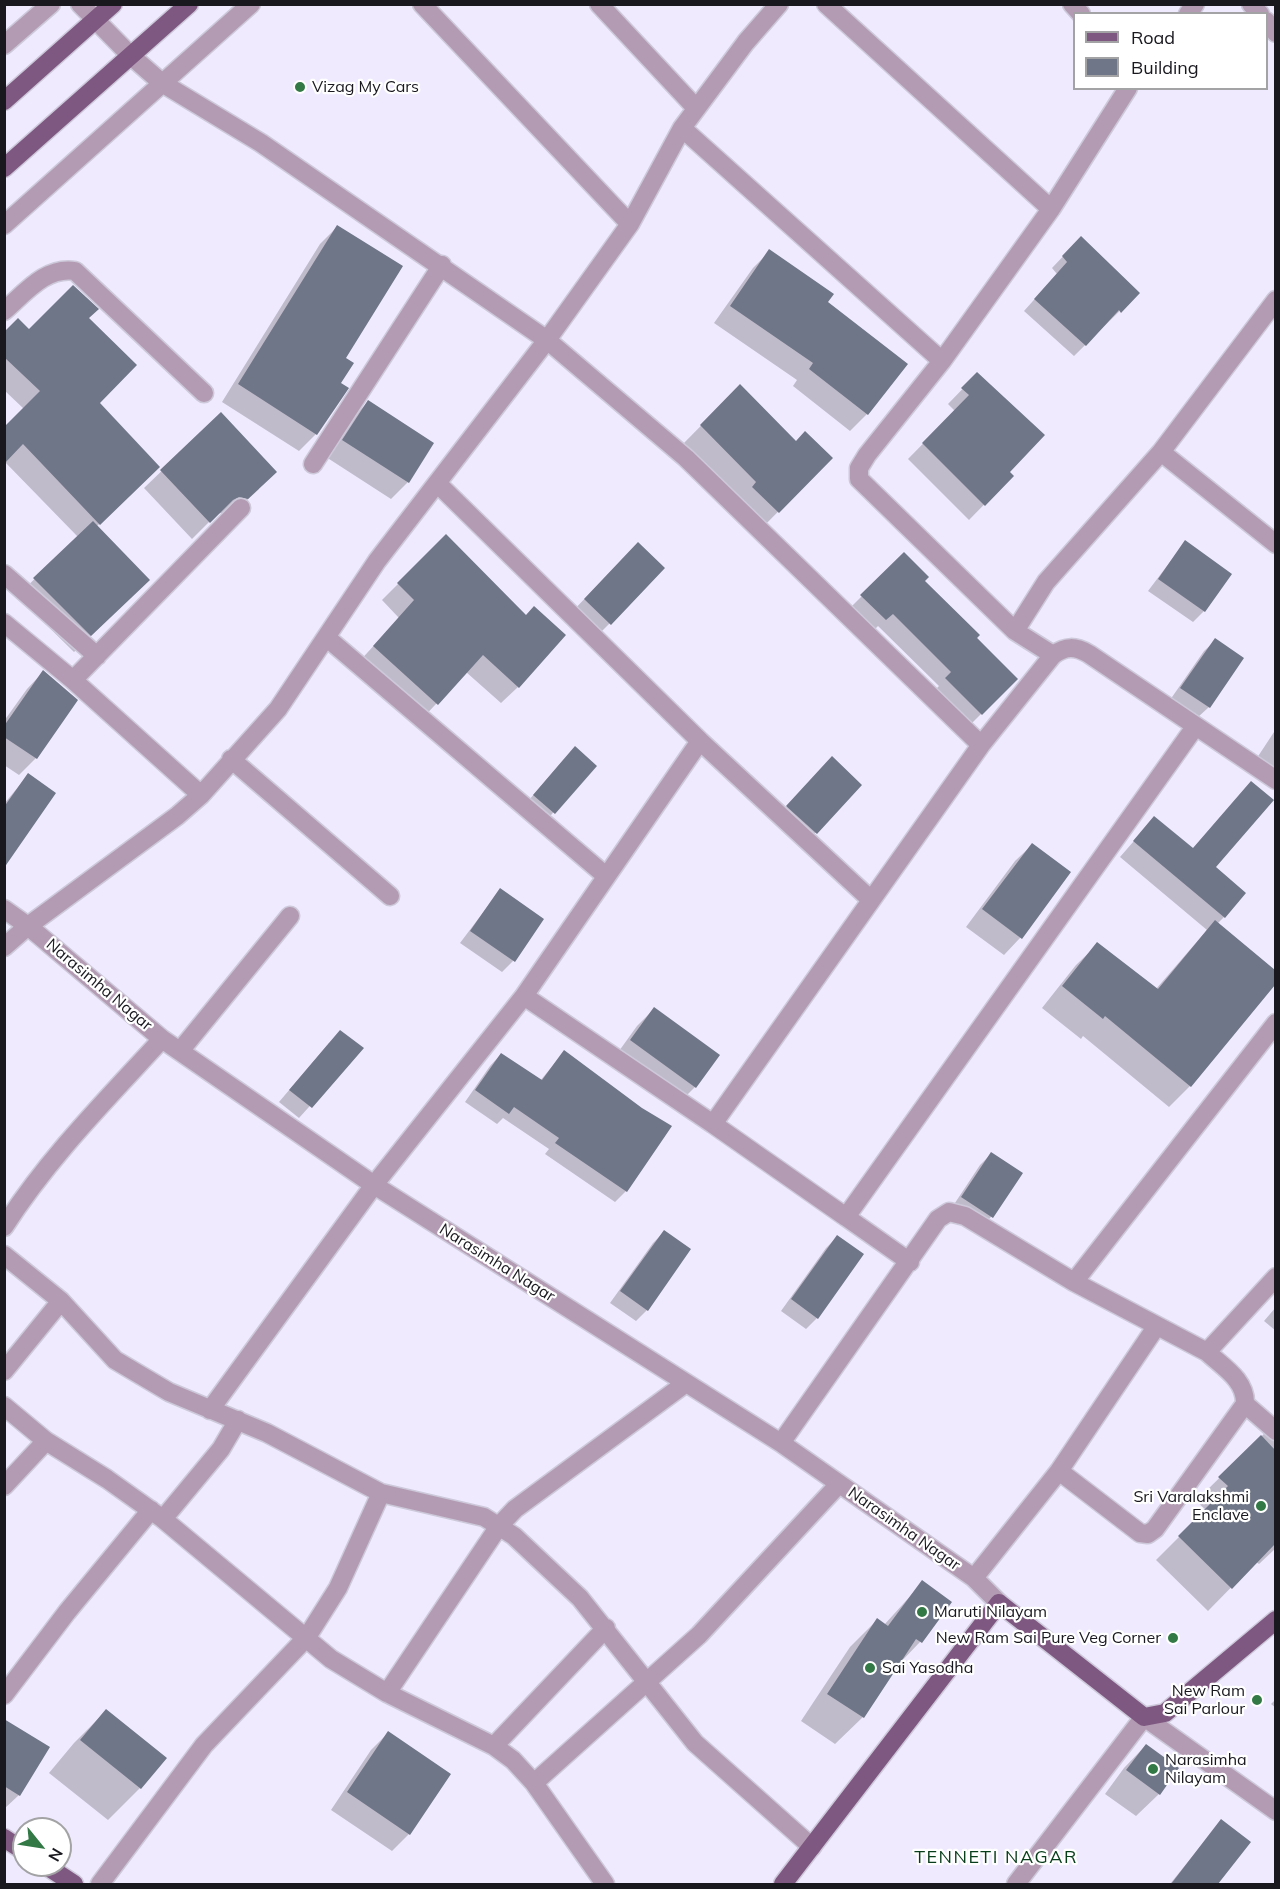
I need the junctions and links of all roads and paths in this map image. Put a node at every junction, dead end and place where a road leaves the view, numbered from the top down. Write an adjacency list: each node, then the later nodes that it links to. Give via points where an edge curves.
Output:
1 (51, 4): 11 (street)
2 (80, 4): 10 (street)
3 (113, 4): 10 (main road)
4 (189, 4): 12 (main road)
5 (251, 4): 13 (street)
6 (422, 4): 21 (street)
7 (599, 4): 16 (street)
8 (779, 4): 16 (street)
9 (826, 4): 19 (street)
10 (96, 20): 12 (street); 15 (main road)
11 (4, 45)
12 (130, 55): 13 (street); 18 (main road)
13 (162, 83): 20 (street); 22 (street, via 261,143)
14 (1127, 90): 19 (street)
15 (4, 101)
16 (696, 108): 17 (street)
17 (682, 128): 21 (street); 26 (street)
18 (4, 168)
19 (1051, 208): 26 (street)
20 (4, 225)
21 (630, 225): 25 (street)
22 (442, 265): 25 (street); 29 (street)
23 (1274, 305): 28 (street)
24 (4, 311): 27 (street, via 50,273 75,271)
25 (547, 340): 30 (street); 42 (street, via 686,458)
26 (942, 360): 35 (street, via 867,455 859,468 860,479)
27 (204, 393)
28 (1161, 452): 32 (street); 35 (street, via 1046,582)
29 (314, 464)
30 (437, 483): 36 (street, via 376,561); 41 (street)
31 (241, 508): 38 (street)
32 (1275, 544)
33 (4, 574): 38 (street)
34 (4, 623): 39 (street)
35 (1015, 631): 37 (street)
36 (326, 637): 43 (street, via 278,710); 46 (street)
37 (1053, 655): 40 (street, via 1065,647 1079,648); 42 (street)
38 (97, 656): 39 (street)
39 (73, 680): 45 (street)
40 (1195, 728): 44 (street); 59 (street)
41 (700, 741): 46 (street); 48 (street)
42 (981, 745): 48 (street)
43 (231, 759): 45 (street); 47 (street)
44 (1275, 780)
45 (201, 795): 51 (street)
46 (606, 876): 53 (street)
47 (390, 896)
48 (870, 899): 57 (street)
49 (4, 909): 51 (street, Narasimha Nagar)
50 (290, 916): 56 (street)
51 (28, 926): 52 (street); 55 (street, Narasimha Nagar)
52 (4, 947)
53 (524, 996): 57 (street); 58 (street)
54 (1275, 1023): 64 (street)
55 (162, 1039): 56 (street, Narasimha Nagar); 60 (street, via 76,1134)
56 (180, 1051): 58 (street, Narasimha Nagar)
57 (713, 1124): 59 (street)
58 (374, 1185): 69 (street, Narasimha Nagar); 72 (street)
59 (846, 1217): 62 (street)
60 (4, 1227)
61 (4, 1255): 65 (street)
62 (910, 1262): 64 (street, via 938,1219 949,1212 964,1216); 76 (street)
63 (1275, 1277): 67 (street)
64 (1074, 1282): 66 (street)
65 (61, 1301): 68 (street); 72 (street, via 115,1360 168,1392)
66 (1156, 1327): 67 (street); 77 (street)
67 (1207, 1352): 70 (street, via 1238,1380)
68 (4, 1371)
69 (686, 1383): 76 (street, Narasimha Nagar); 82 (street, via 535,1493)
70 (1245, 1404): 74 (street); 77 (street, via 1148,1534 1140,1533)
71 (4, 1406): 75 (street)
72 (210, 1410): 73 (street)
73 (238, 1420): 80 (street); 81 (street, via 221,1449)
74 (1275, 1431)
75 (46, 1442): 79 (street); 81 (street)
76 (781, 1443): 78 (street, Narasimha Nagar)
77 (1059, 1472): 83 (street)
78 (839, 1484): 83 (street, Narasimha Nagar); 88 (street, via 699,1635)
79 (4, 1486)
80 (381, 1493): 82 (street, via 484,1517); 87 (street, via 338,1588)
81 (157, 1515): 87 (street); 90 (street, via 67,1612)
82 (499, 1526): 86 (street, via 544,1563); 89 (street)
83 (974, 1578): 84 (street, Narasimha Nagar)
84 (999, 1603): 91 (main road); 95 (main road)
85 (1275, 1620): 91 (main road, via 1165,1713)
86 (606, 1628): 88 (street); 92 (street)
87 (307, 1637): 89 (street, via 331,1659); 97 (street, via 204,1745)
88 (646, 1684): 93 (street); 95 (street, via 695,1743)
89 (387, 1693): 92 (street)
90 (4, 1695)
91 (1143, 1717): 94 (street); 99 (street)
92 (494, 1746): 93 (street)
93 (534, 1783): 96 (street)
94 (1275, 1811)
95 (812, 1847): 98 (main road)
96 (596, 1881)
97 (100, 1884)
98 (783, 1884)
99 (1016, 1884)

